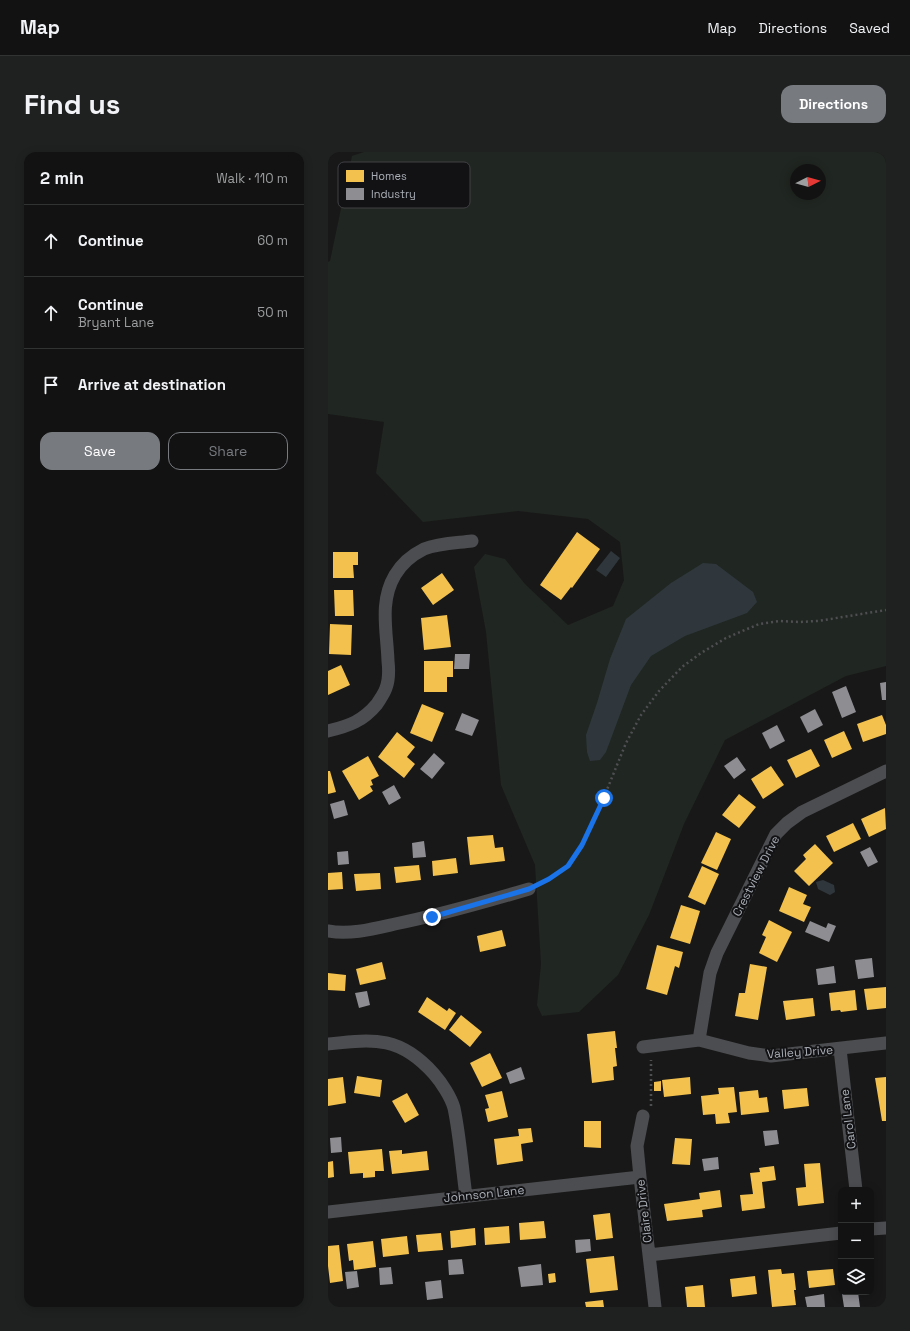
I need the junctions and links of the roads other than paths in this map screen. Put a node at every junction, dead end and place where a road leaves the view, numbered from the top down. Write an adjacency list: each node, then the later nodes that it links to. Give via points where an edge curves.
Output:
1 (472, 541): 2 (street, via 440,544 425,549 400,567 385,599 389,672 386,688 369,713 347,727)
2 (328, 732)
3 (886, 770): 6 (street, Crestview Drive, via 802,812 776,834 710,973)
4 (529, 889): 5 (street, via 432,917 374,929)
5 (328, 931)
6 (699, 1040): 9 (street, Valley Drive); 10 (street, Valley Drive, via 771,1056)
7 (886, 1043): 10 (street, Valley Drive)
8 (328, 1044): 14 (street, via 370,1041 399,1046 424,1062 441,1081 454,1106)
9 (643, 1047)
10 (840, 1049): 13 (street, Carol Lane)
11 (647, 1114): 12 (street, Claire Drive, via 637,1146)
12 (640, 1176): 14 (street, Johnson Lane); 19 (street, Claire Drive)
13 (856, 1187)
14 (466, 1196): 15 (street, Johnson Lane)
15 (328, 1212)
16 (886, 1228): 17 (street)
17 (874, 1229)
18 (838, 1233): 19 (street)
19 (649, 1255): 20 (street, Claire Drive)
20 (655, 1307)

